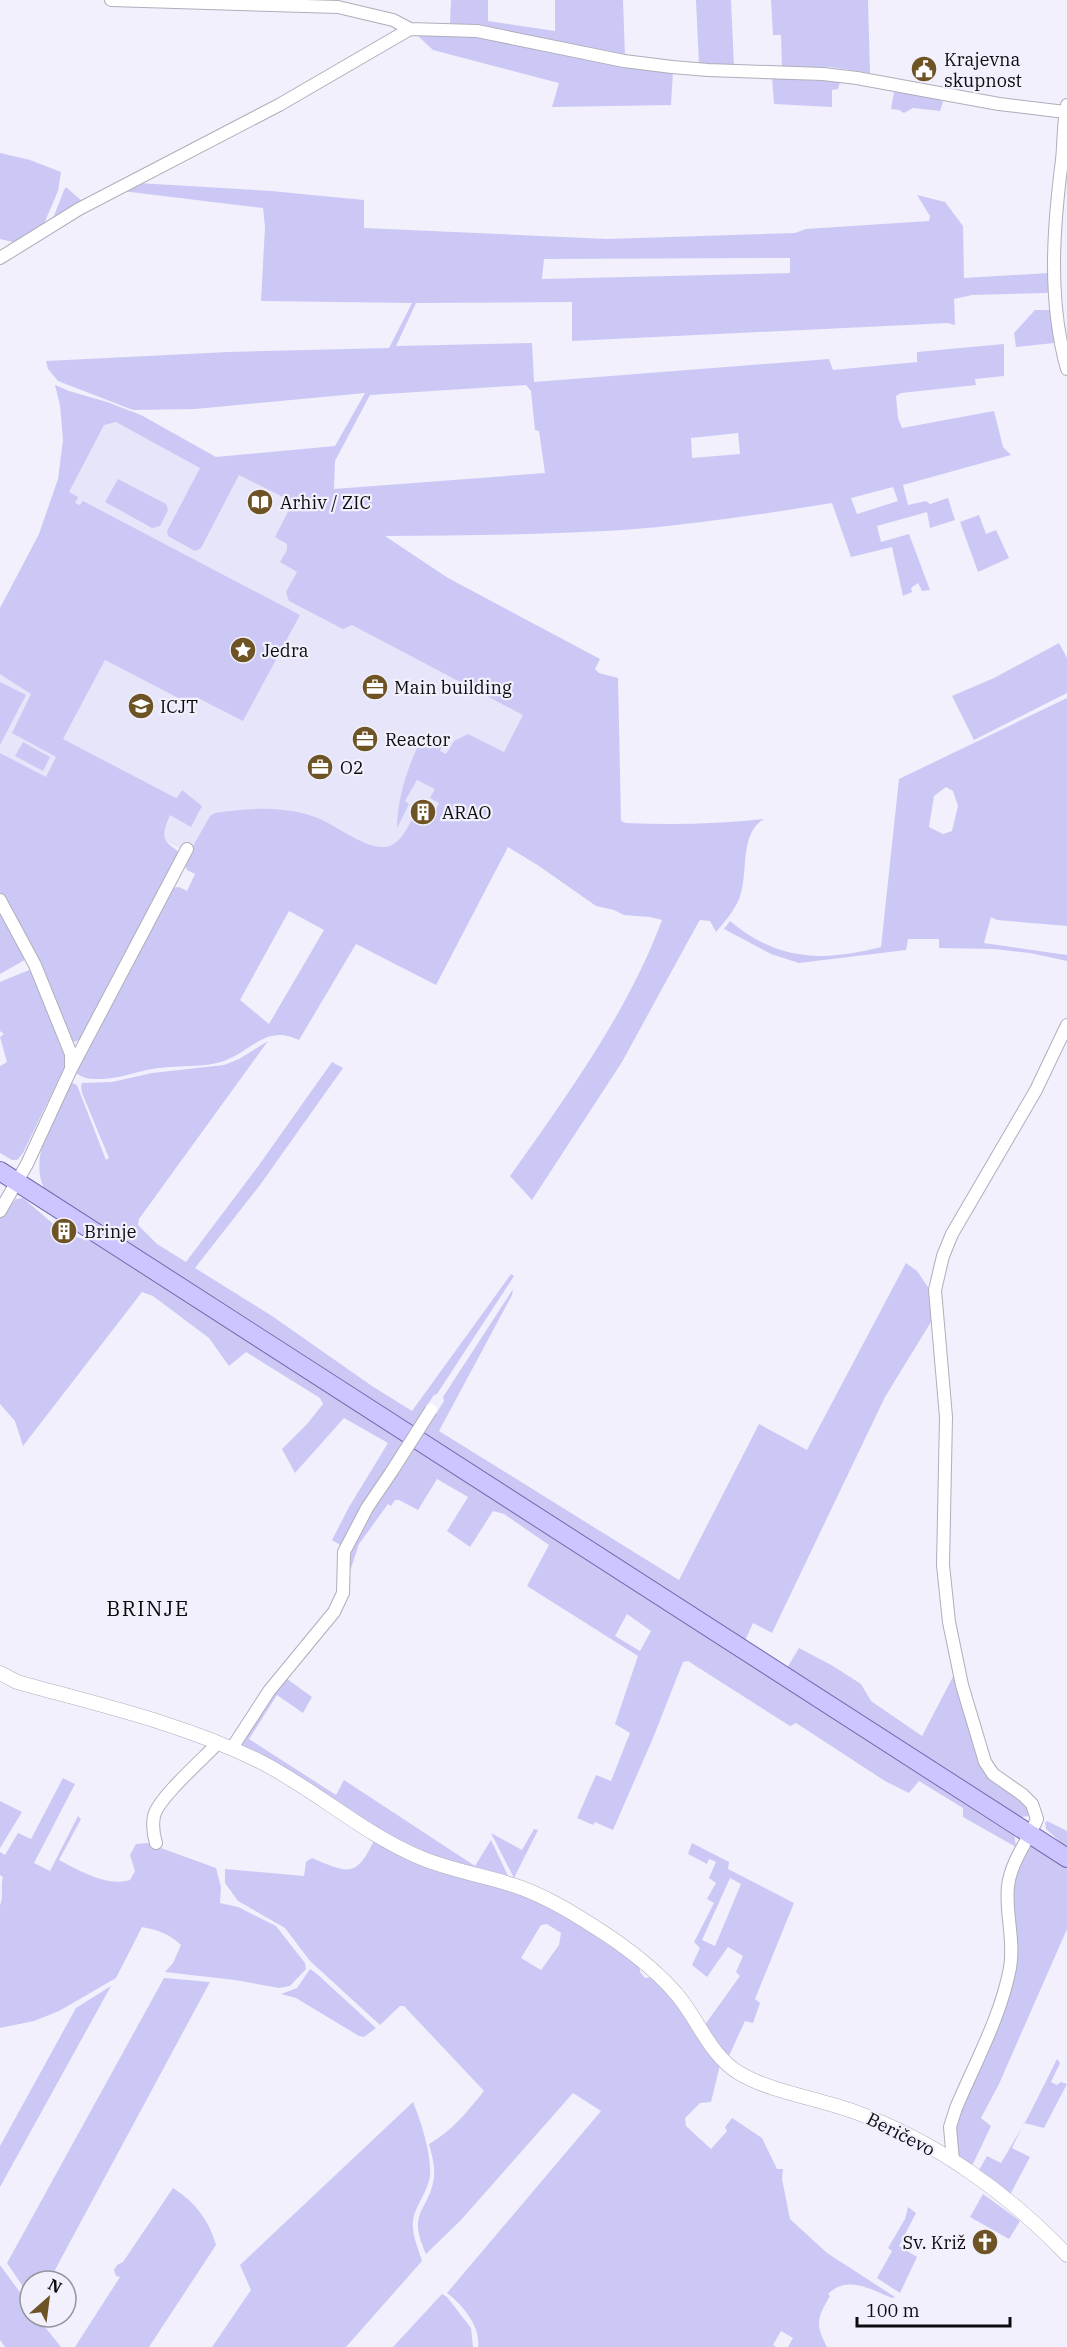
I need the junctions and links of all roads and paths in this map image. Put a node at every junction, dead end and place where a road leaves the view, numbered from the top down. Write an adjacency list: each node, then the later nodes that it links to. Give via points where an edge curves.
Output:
1 (111, 0): 2 (street, via 338,7 393,20)
2 (411, 29): 3 (street, via 477,31 672,67 823,74 999,104); 4 (street, via 279,105 79,209)
3 (1066, 109): 5 (street, via 1053,276)
4 (0, 258)
5 (1067, 369)
6 (187, 849): 9 (street)
7 (0, 900): 9 (street, via 35,965 71,1054)
8 (1067, 1025): 17 (street, via 1036,1090 952,1234 935,1290 946,1417 943,1565 949,1622 980,1750 993,1773 1032,1804 1037,1819)
9 (71, 1069): 11 (street)
10 (0, 1171): 11 (main road)
11 (17, 1182): 12 (street); 17 (main road)
12 (0, 1211)
13 (431, 1410): 16 (street, bridge, via 344,1552 343,1593 334,1612 269,1691)
14 (0, 1673): 15 (street, Beričevo, via 17,1682)
15 (218, 1743): 16 (street, Beričevo); 18 (street, via 161,1801 152,1830)
16 (232, 1748): 20 (street, Beričevo, via 299,1783 373,1833 419,1857 542,1896 611,1938 663,1979 715,2051 742,2075 880,2121)
17 (1030, 1834): 19 (main road); 20 (street, via 1008,1884 1012,1955 1005,1990 950,2127)
18 (156, 1843)
19 (1067, 1858)
20 (952, 2161): 21 (street, Beričevo, via 1009,2203)
21 (1067, 2254)

